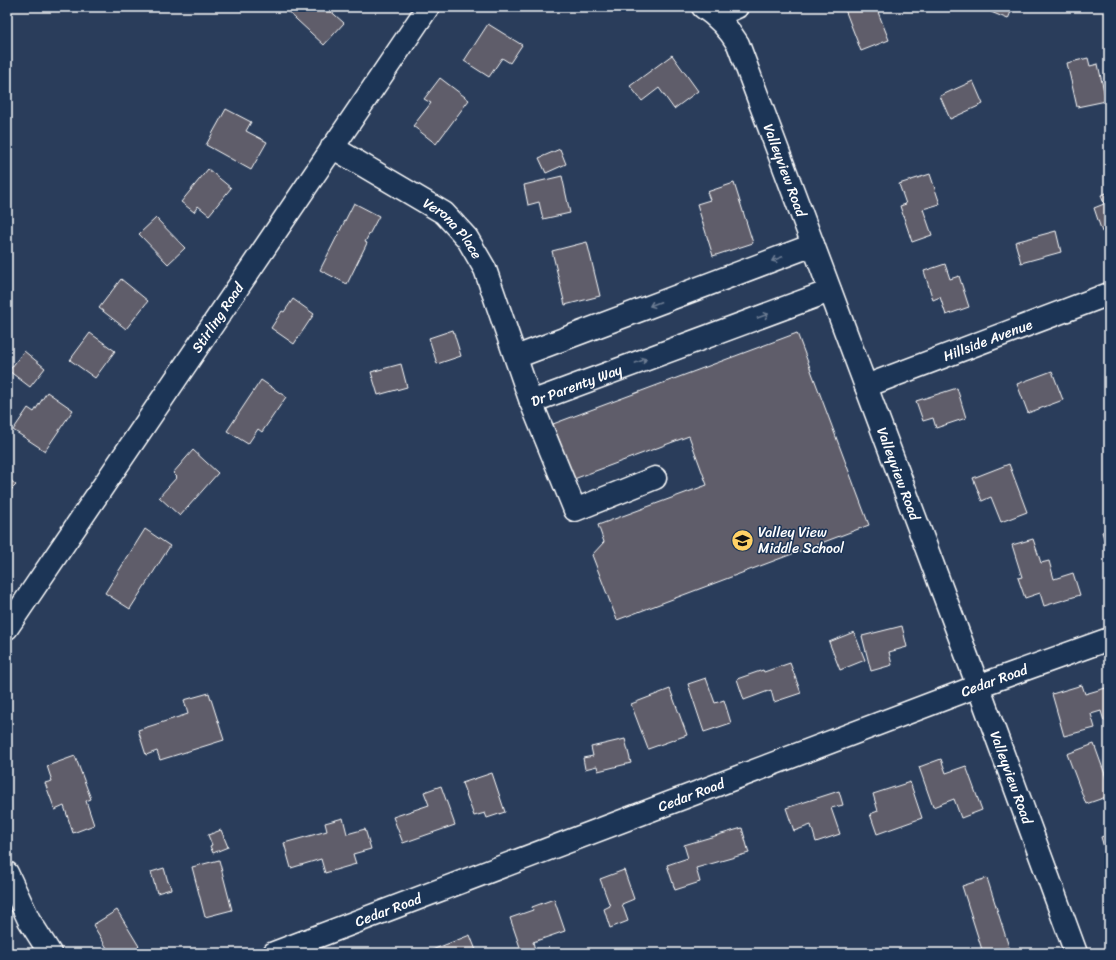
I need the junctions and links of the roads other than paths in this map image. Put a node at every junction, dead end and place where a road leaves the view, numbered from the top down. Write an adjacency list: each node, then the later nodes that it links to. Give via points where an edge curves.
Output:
1 (428, 7): 4 (street, Stirling Road)
2 (737, 7): 3 (street)
3 (710, 11): 5 (street, Valleyview Road, via 738,44)
4 (332, 147): 8 (street, Verona Place, via 444,213 467,238 485,269); 12 (street, Stirling Road)
5 (813, 245): 6 (street, Valleyview Road); 8 (street, one-way to 8)
6 (830, 291): 9 (street, Valleyview Road); 10 (street, Dr Parenty Way, one-way to 6)
7 (1109, 294): 9 (street, Hillside Avenue)
8 (516, 357): 10 (street, Dr Parenty Way)
9 (866, 386): 14 (street, Valleyview Road)
10 (531, 402): 11 (street, via 575,510)
11 (655, 478)
12 (7, 628)
13 (1109, 639): 14 (street, Cedar Road)
14 (978, 686): 17 (street, Cedar Road); 18 (street, Valleyview Road)
15 (7, 873): 16 (street, via 29,920)
16 (50, 953)
17 (274, 953)
18 (1076, 953)

